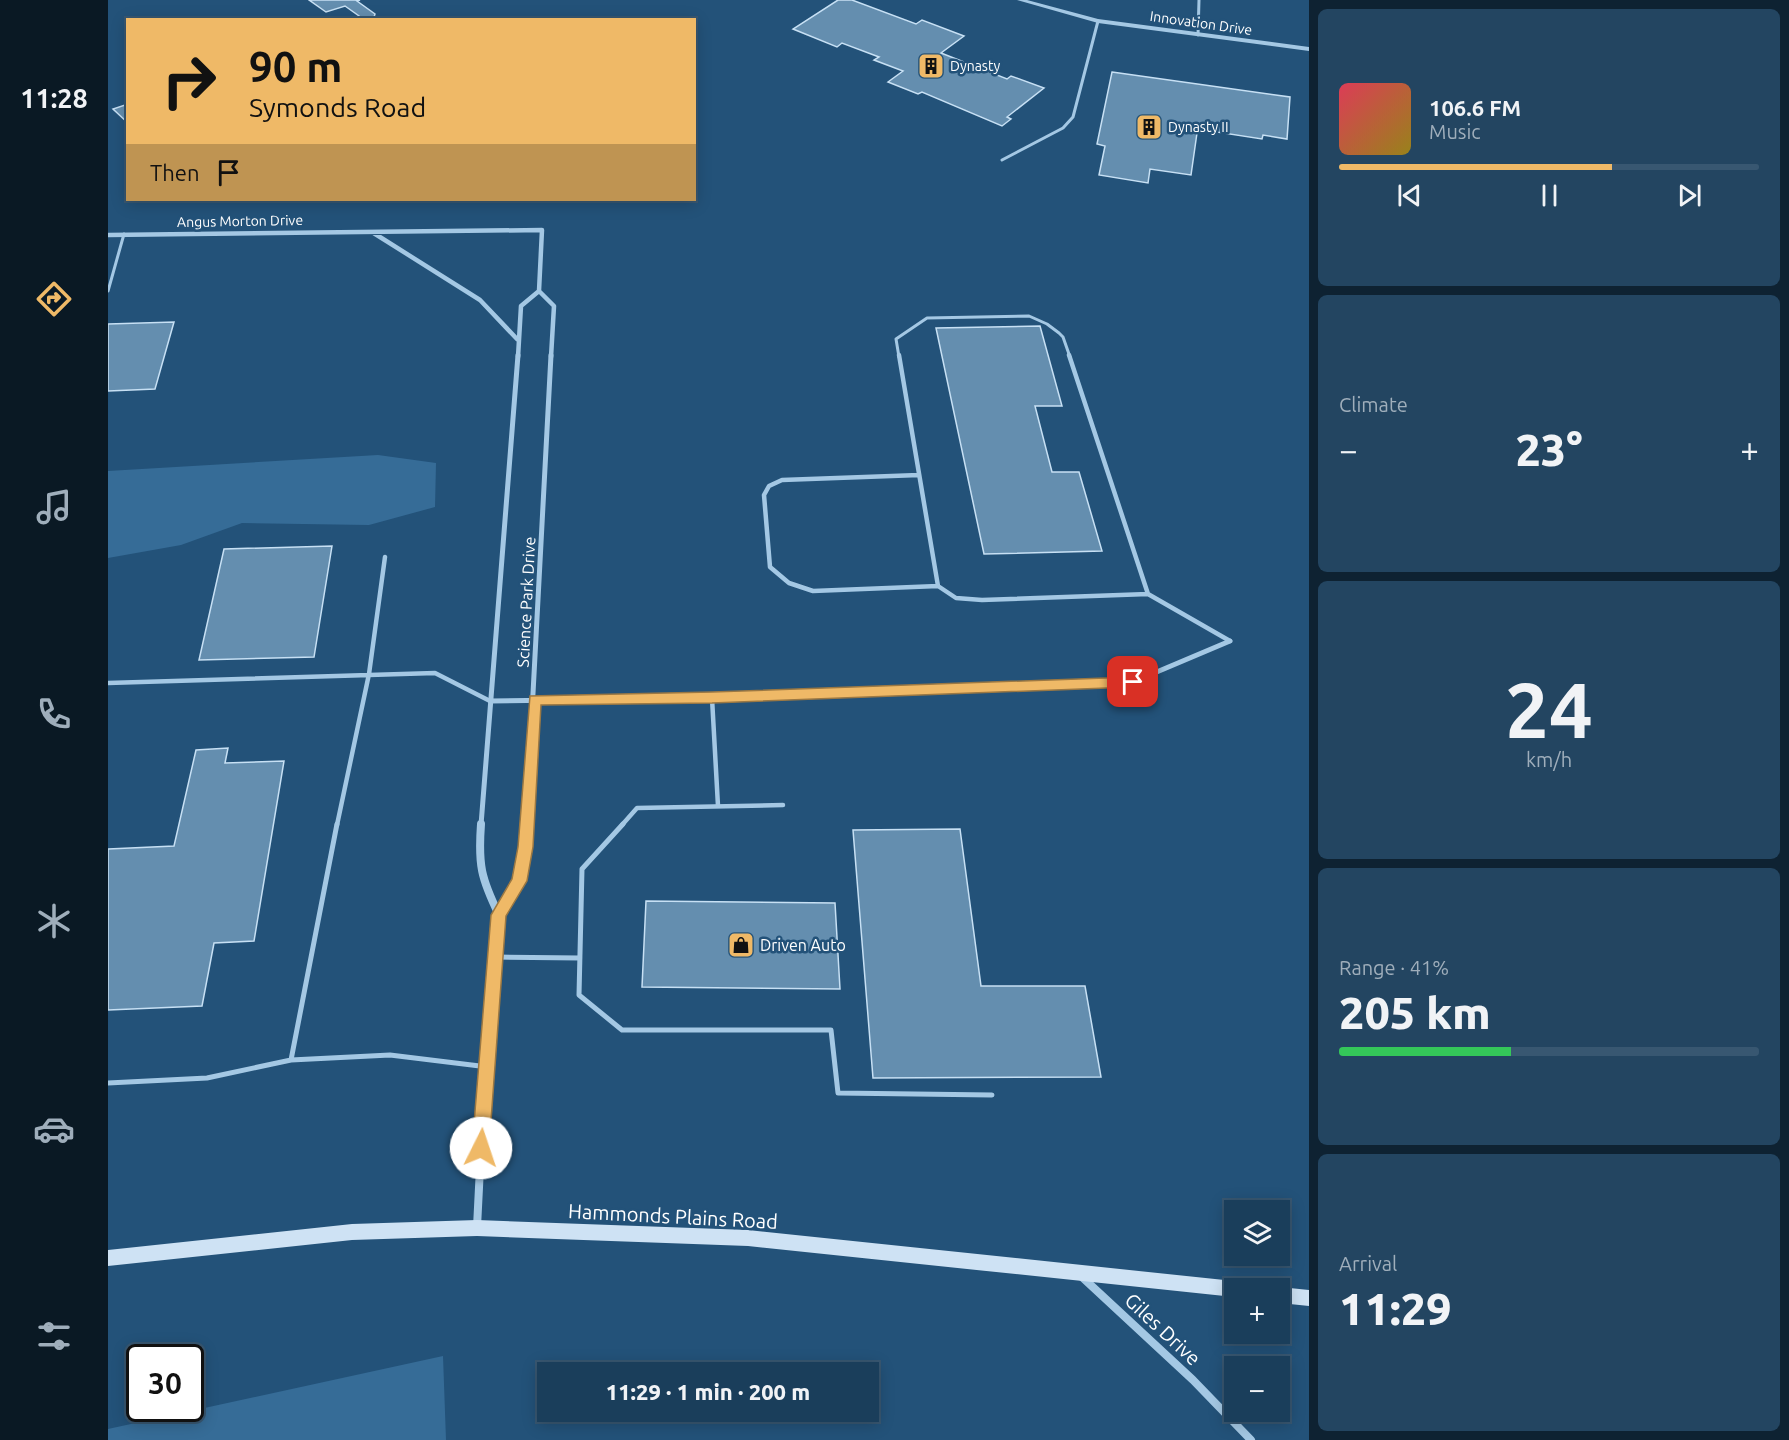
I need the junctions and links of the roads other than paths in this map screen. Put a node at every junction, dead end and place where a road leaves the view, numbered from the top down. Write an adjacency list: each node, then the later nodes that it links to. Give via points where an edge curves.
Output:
1 (1020, 0): 3 (street, Innovation Drive)
2 (1200, 0): 4 (lane)
3 (1098, 21): 4 (street, Innovation Drive); 6 (lane, via 1072,117 1063,128)
4 (1198, 35): 5 (street, Innovation Drive)
5 (1309, 49)
6 (1002, 160)
7 (372, 232): 8 (street, Angus Morton Drive); 11 (street, Angus Morton Drive, via 542,230); 12 (street, via 480,300)
8 (124, 234): 9 (street, Angus Morton Drive); 10 (lane)
9 (108, 235)
10 (108, 291)
11 (539, 291): 12 (street, Science Park Drive, via 521,306); 21 (street, Science Park Drive, via 554,306)
12 (517, 339): 22 (street, Science Park Drive)
13 (919, 475): 15 (lane); 15 (lane, via 782,480 769,486 764,495 770,567 789,583 813,591); 16 (lane, via 896,339 927,318 1040,319 1063,336)
14 (385, 557): 18 (lane)
15 (938, 586): 16 (lane, via 956,598 982,600)
16 (1148, 594): 17 (lane)
17 (1230, 641): 20 (street, via 1133,682)
18 (369, 674): 19 (lane); 22 (lane, via 435,673); 28 (lane)
19 (108, 683)
20 (712, 698): 21 (street); 24 (lane)
21 (535, 700): 22 (street); 25 (street, Science Park Drive, via 524,858 520,881)
22 (490, 701): 25 (street, Science Park Drive, via 479,850 483,883)
23 (783, 805): 24 (lane)
24 (718, 806): 27 (lane, via 637,808 582,869)
25 (499, 915): 26 (street, Science Park Drive)
26 (496, 957): 27 (lane); 29 (street, Science Park Drive)
27 (580, 958): 31 (lane, via 579,995 622,1030 831,1030 838,1093)
28 (291, 1060): 29 (lane, via 390,1055); 30 (lane, via 207,1078)
29 (488, 1067): 32 (street, Science Park Drive)
30 (108, 1083)
31 (992, 1095)
32 (477, 1228): 33 (main road, Hammonds Plains Road, via 352,1232); 34 (main road, Hammonds Plains Road, via 748,1238)
33 (108, 1258)
34 (1074, 1271): 35 (main road, Hammonds Plains Road); 38 (street, Giles Drive, via 1193,1380)
35 (1224, 1288)
36 (1290, 1296): 37 (main road)
37 (1309, 1298)
38 (1251, 1440)

